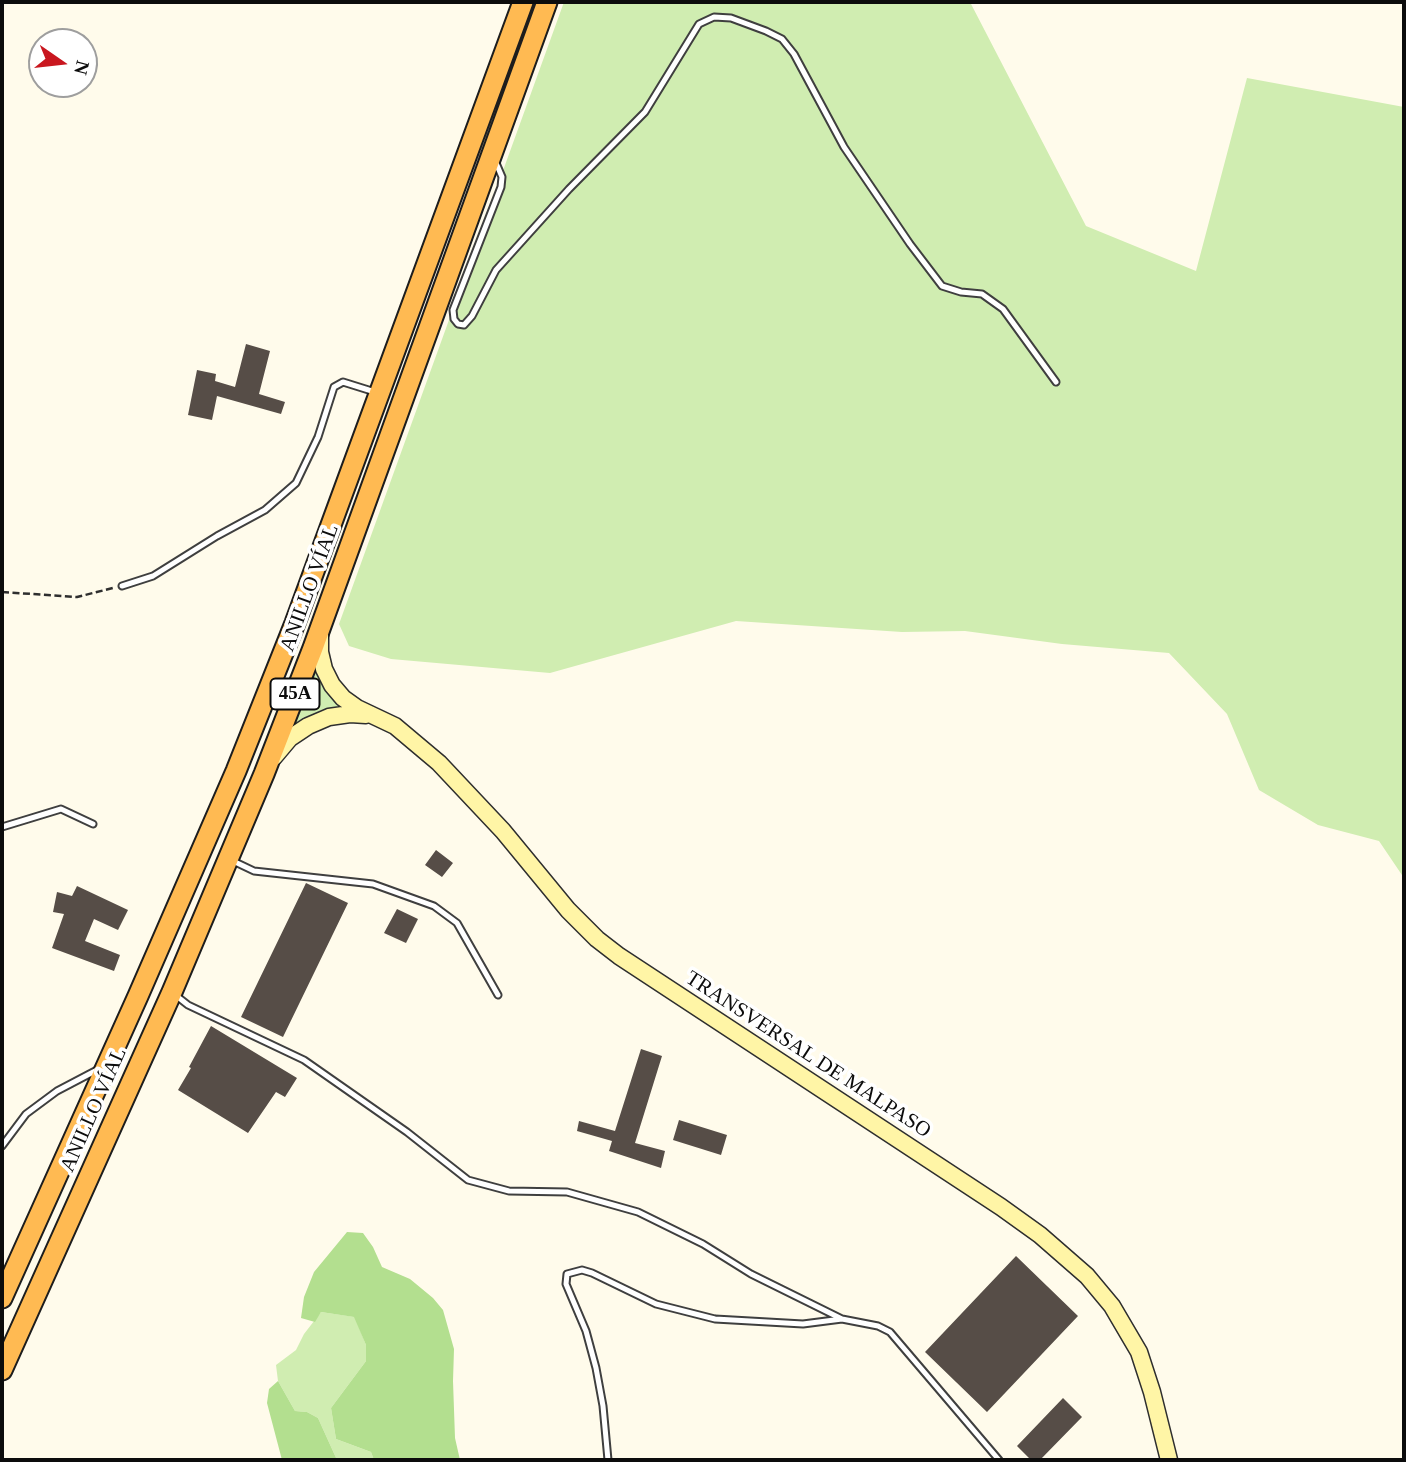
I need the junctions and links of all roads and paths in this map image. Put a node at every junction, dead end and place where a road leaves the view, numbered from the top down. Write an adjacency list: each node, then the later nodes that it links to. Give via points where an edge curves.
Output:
1 (523, 2): 5 (highway, ANILLO VÍAL / 45A)
2 (547, 2): 3 (highway, ANILLO VÍAL / 45A)
3 (493, 153): 4 (lane, via 501,187 453,310 458,324 464,325 472,316 496,270 645,111 699,24 714,17 732,18 766,31 782,39 794,54 844,146 942,286 982,294 1003,309); 8 (highway, ANILLO VÍAL / 45A)
4 (1056, 382)
5 (380, 393): 6 (lane, via 343,382 334,387 318,437 296,483 265,510 153,576); 16 (highway, ANILLO VÍAL / 45A, via 236,771)
6 (122, 586): 7 (path, via 77,597)
7 (2, 592)
8 (320, 628): 9 (main road, TRANSVERSAL DE MALPASO, via 320,652 332,685 343,698); 10 (highway, ANILLO VÍAL / 45A)
9 (372, 715): 10 (main road, via 329,717 308,726 282,746); 23 (main road, TRANSVERSAL DE MALPASO, via 410,736 439,763 597,939 1001,1207 1087,1276 1112,1306 1139,1352)
10 (264, 774): 13 (highway, ANILLO VÍAL / 45A)
11 (93, 824): 12 (lane, via 61,809)
12 (2, 827)
13 (227, 858): 14 (highway, ANILLO VÍAL / 45A); 15 (lane, via 254,871 373,884 434,906 457,923)
14 (172, 992): 19 (lane, via 188,1005 304,1060 468,1180 509,1191 567,1192 638,1212); 20 (highway, ANILLO VÍAL / 45A)
15 (498, 995)
16 (106, 1065): 17 (lane, via 26,1114); 18 (highway, ANILLO VÍAL / 45A)
17 (2, 1146)
18 (2, 1298)
19 (842, 1319): 21 (lane, via 803,1324 715,1319 656,1304 592,1273 567,1274 566,1284 591,1347); 22 (lane, via 890,1332)
20 (2, 1370)
21 (608, 1460)
22 (999, 1460)
23 (1169, 1460)

